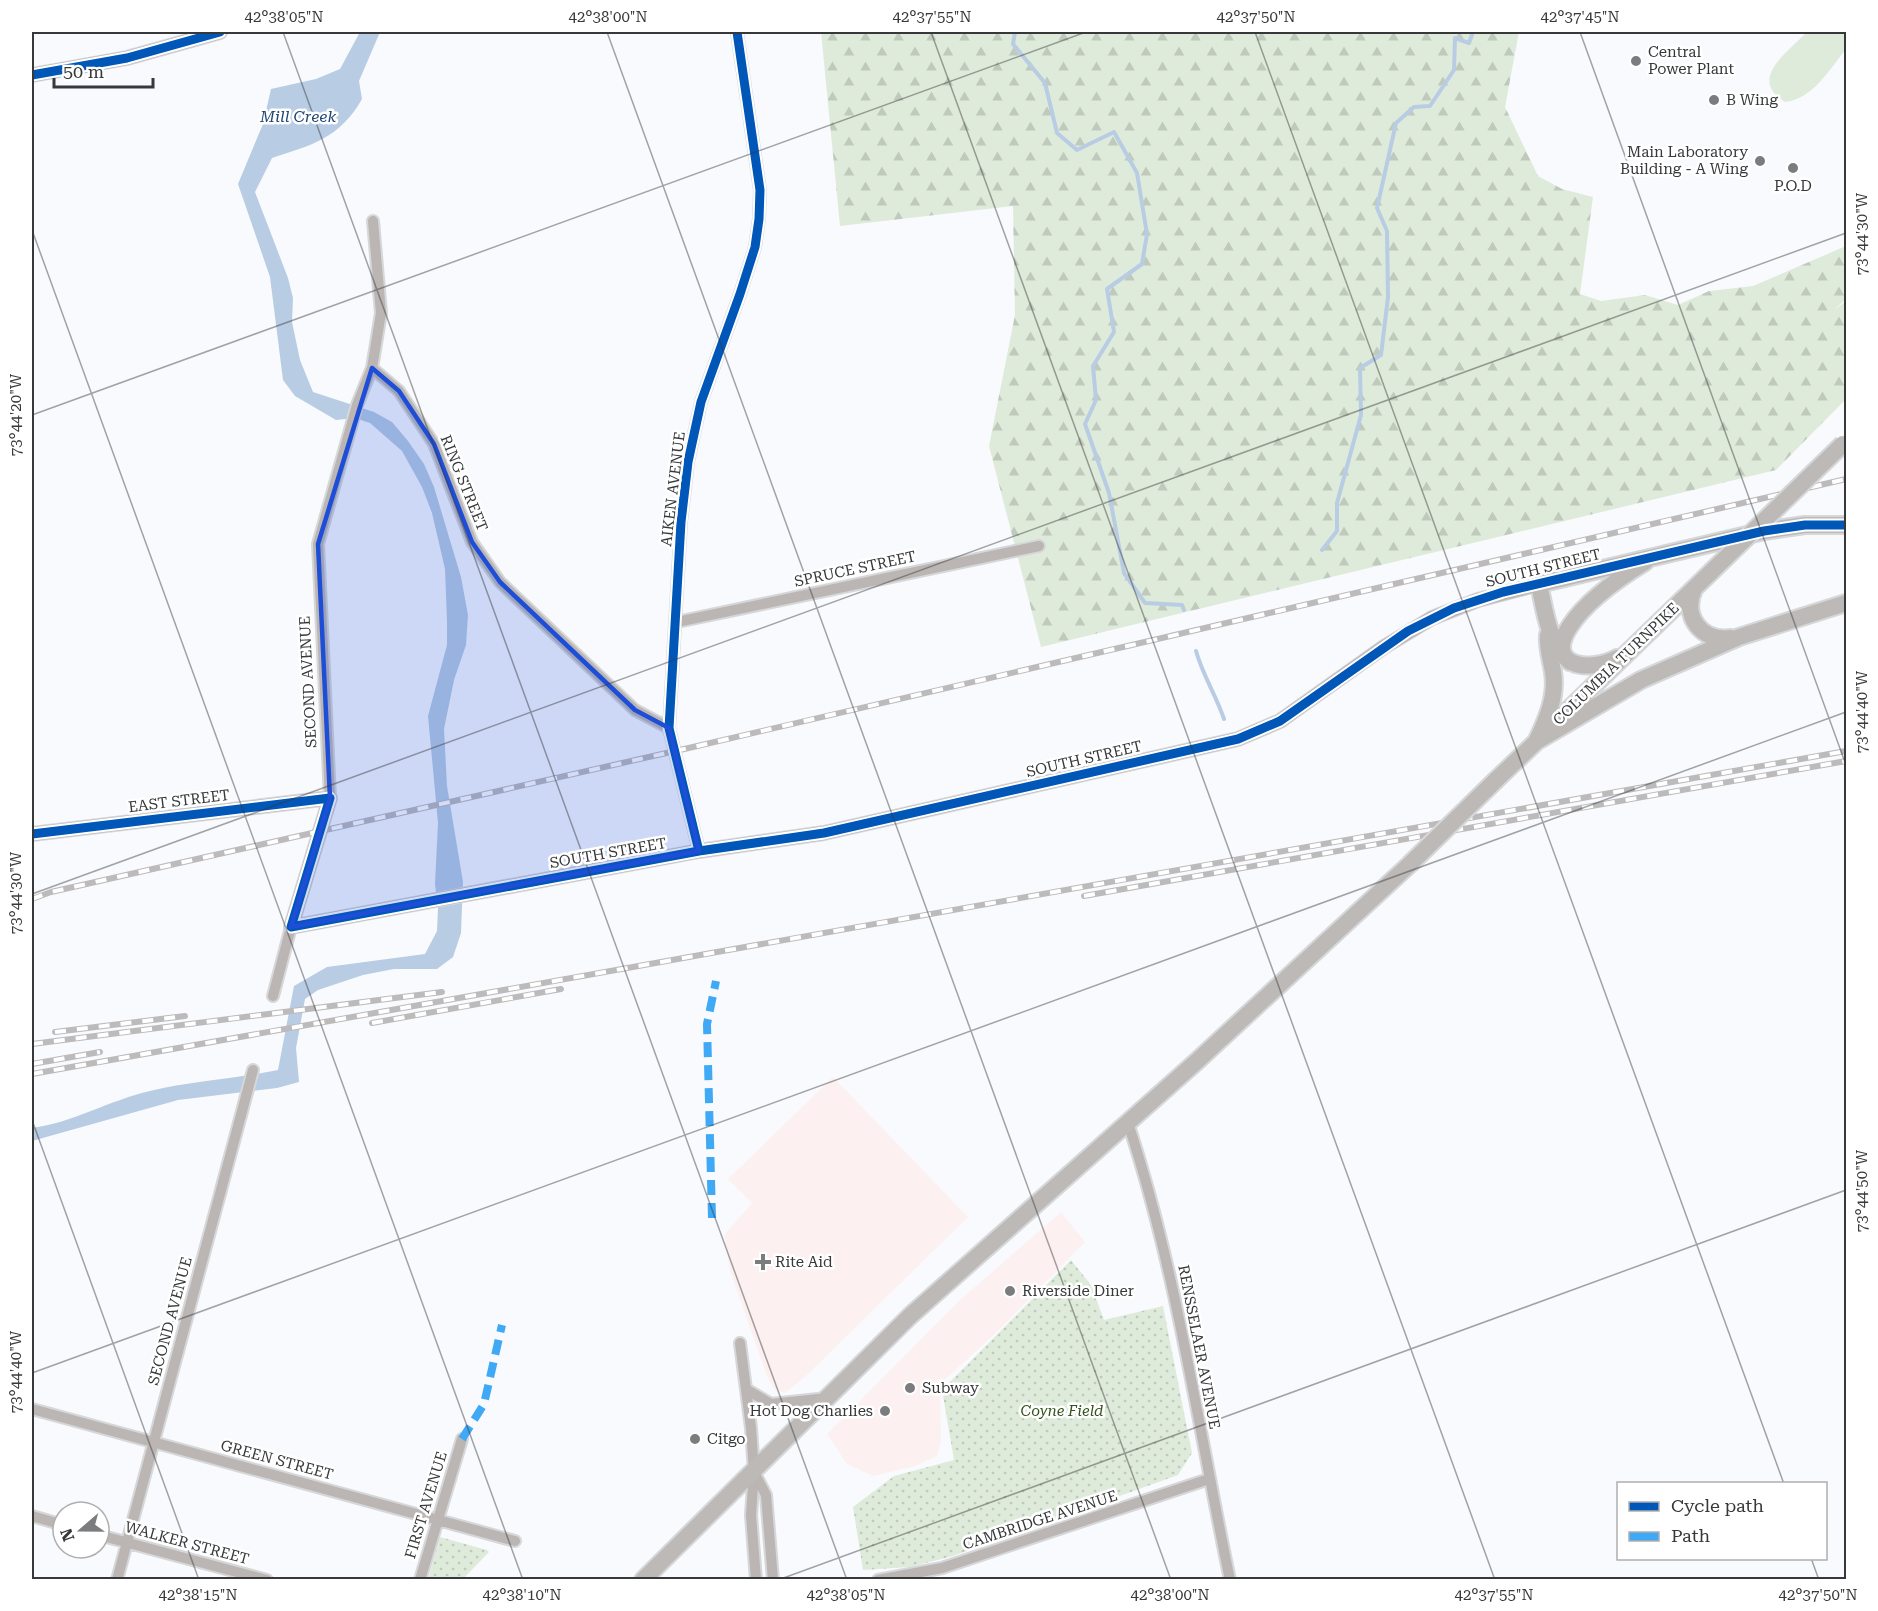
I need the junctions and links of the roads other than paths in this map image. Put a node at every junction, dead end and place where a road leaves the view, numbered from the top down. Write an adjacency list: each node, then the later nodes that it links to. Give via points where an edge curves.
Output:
1 (220, 32): 3 (street, via 127,58)
2 (737, 32): 13 (street, AIKEN AVENUE, via 760,190 759,219 755,247 701,402 694,436 681,522)
3 (32, 75)
4 (373, 221): 5 (street, via 381,312)
5 (372, 368): 18 (street, RING STREET, via 399,391 434,444 472,542 500,582 635,710); 20 (street, SECOND AVENUE, via 357,405 318,544)
6 (1845, 443): 11 (main road, COLUMBIA TURNPIKE, bridge)
7 (1846, 525): 9 (main road, SOUTH STREET, via 1785,528)
8 (1039, 546): 13 (street, SPRUCE STREET)
9 (1656, 556): 10 (main road, SOUTH STREET); 17 (main road, via 1620,579 1577,617 1565,638 1565,655)
10 (1539, 584): 14 (main road); 22 (street, SOUTH STREET, via 1478,600 1432,618 1280,721 1238,739 824,833)
11 (1695, 588): 15 (main road, via 1689,610 1698,628 1714,638); 16 (main road, COLUMBIA TURNPIKE)
12 (1846, 603): 15 (main road)
13 (677, 622): 18 (street, AIKEN AVENUE)
14 (1548, 625): 17 (main road, via 1556,645); 19 (main road, via 1547,649 1554,674 1552,705)
15 (1739, 638): 19 (main road, via 1641,680)
16 (1628, 652): 17 (main road, via 1600,666 1579,667); 19 (main road, COLUMBIA TURNPIKE)
17 (1570, 662)
18 (669, 728): 22 (street, AIKEN AVENUE)
19 (1537, 741): 26 (main road, bridge)
20 (330, 798): 21 (street, EAST STREET); 23 (street, SECOND AVENUE)
21 (32, 834)
22 (699, 851): 23 (street, SOUTH STREET)
23 (291, 927): 24 (street, SECOND AVENUE)
24 (273, 996)
25 (253, 1070): 32 (street, SECOND AVENUE)
26 (1128, 1124): 29 (main road, via 925,1302); 34 (street, RENSSELAER AVENUE, via 1151,1194)
27 (740, 1343): 28 (street)
28 (746, 1389): 29 (street, via 771,1404); 33 (street)
29 (828, 1398): 33 (main road)
30 (32, 1409): 32 (street, GREEN STREET)
31 (462, 1439): 36 (street, FIRST AVENUE)
32 (155, 1443): 36 (street, GREEN STREET); 40 (street, SECOND AVENUE)
33 (754, 1472): 45 (main road); 46 (street, via 751,1515); 47 (street, via 766,1495)
34 (1209, 1479): 41 (street, CAMBRIDGE AVENUE); 50 (street, RENSSELAER AVENUE)
35 (32, 1516): 37 (street)
36 (437, 1520): 39 (street, GREEN STREET); 44 (street, FIRST AVENUE)
37 (51, 1522)
38 (111, 1538): 40 (street, WALKER STREET)
39 (515, 1540)
40 (127, 1543): 42 (street, SECOND AVENUE); 43 (street, WALKER STREET)
41 (942, 1568): 48 (street, CAMBRIDGE AVENUE); 49 (street)
42 (117, 1580)
43 (267, 1580)
44 (420, 1580)
45 (643, 1580)
46 (756, 1580)
47 (773, 1580)
48 (878, 1580)
49 (945, 1580)
50 (1230, 1580)

